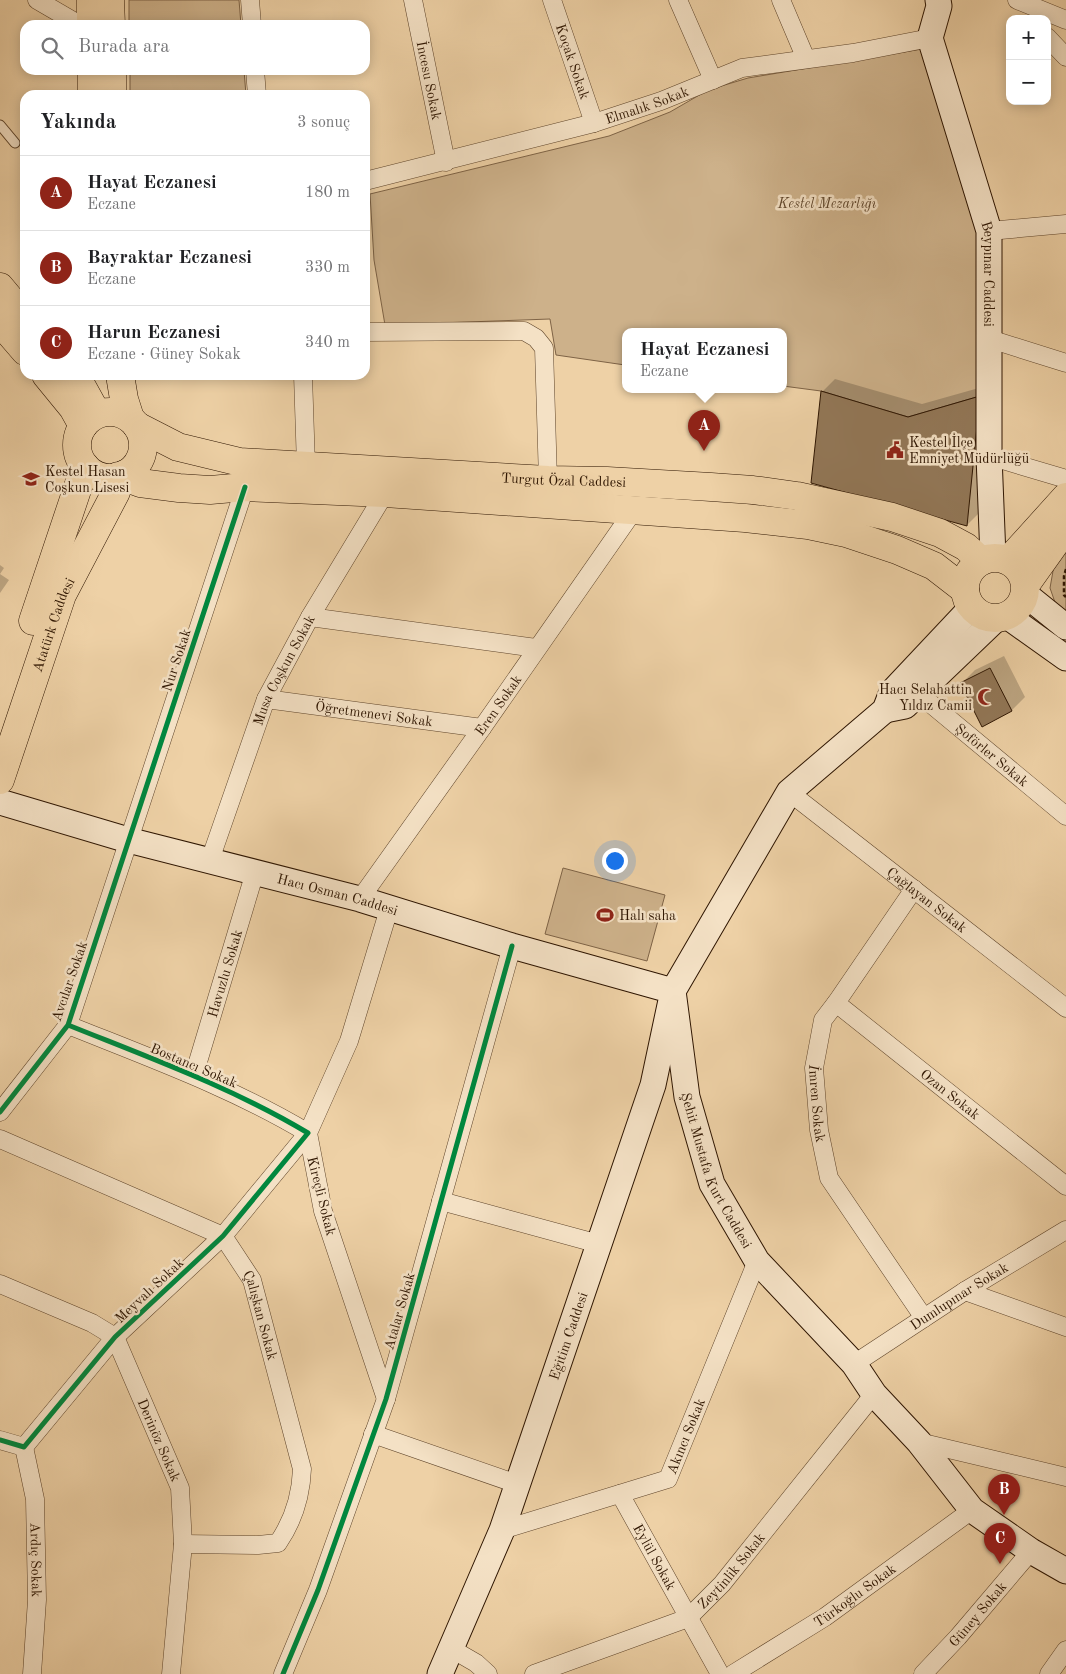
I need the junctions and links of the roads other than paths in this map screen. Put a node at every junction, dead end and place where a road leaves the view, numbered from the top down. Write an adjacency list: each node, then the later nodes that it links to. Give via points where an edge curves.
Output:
1 (37, 0): 13 (street)
2 (91, 0): 14 (main road)
3 (110, 0): 15 (main road)
4 (250, 0): 16 (street)
5 (412, 0): 32 (street, İncesu Sokak)
6 (552, 0): 29 (street, Koçak Sokak)
7 (678, 0): 25 (street)
8 (781, 0): 21 (street)
9 (938, 0): 18 (main road)
10 (1012, 0): 12 (street)
11 (1017, 0): 17 (street)
12 (1026, 15)
13 (71, 20)
14 (91, 20)
15 (111, 20)
16 (252, 20)
17 (1066, 20)
18 (930, 38): 21 (street, Elmalık Sokak); 35 (main road, Beypınar Caddesi)
19 (1051, 41): 20 (street)
20 (1066, 57)
21 (806, 59): 25 (street, Elmalık Sokak, via 742,68)
22 (92, 75): 26 (main road)
23 (112, 75): 27 (main road)
24 (256, 75): 28 (street)
25 (713, 80): 29 (street, Elmalık Sokak)
26 (92, 90)
27 (112, 90)
28 (257, 90)
29 (594, 123): 32 (street, Elmalık Sokak)
30 (0, 125): 31 (lane)
31 (15, 143)
32 (446, 162): 33 (street, Elmalık Sokak)
33 (370, 180)
34 (1066, 224): 35 (street)
35 (988, 232): 40 (main road, Beypınar Caddesi)
36 (0, 287): 37 (main road)
37 (20, 311)
38 (0, 322): 41 (main road)
39 (370, 332): 54 (street, via 524,331 536,338 544,348)
40 (990, 339): 42 (street); 50 (main road, Beypınar Caddesi)
41 (20, 345)
42 (1066, 363)
43 (50, 380): 48 (main road, via 73,408)
44 (78, 380): 48 (main road)
45 (96, 380): 48 (main road)
46 (121, 380): 49 (main road, via 124,399)
47 (303, 380): 52 (street)
48 (95, 418): 49 (main road, via 120,413); 51 (main road, via 78,436 79,457)
49 (134, 422): 52 (main road, Turgut Özal Caddesi, via 178,447 206,455 240,462); 53 (main road, via 142,436 140,458 134,467)
50 (990, 456): 55 (street); 61 (main road, Beypınar Caddesi)
51 (85, 466): 53 (main road, via 103,477); 72 (main road, Atatürk Caddesi)
52 (306, 466): 54 (main road, Turgut Özal Caddesi)
53 (121, 475): 56 (main road, Turgut Özal Caddesi, via 140,483 179,488); 72 (main road, Atatürk Caddesi, via 116,492 62,595)
54 (548, 480): 61 (main road, Turgut Özal Caddesi, via 711,487 797,496 892,517 940,533)
55 (1066, 480)
56 (245, 487): 57 (main road, Turgut Özal Caddesi); 78 (street, Nur Sokak)
57 (385, 493): 59 (main road, Turgut Özal Caddesi); 64 (street, Musa Coşkun Sokak)
58 (1066, 496): 61 (main road)
59 (634, 510): 63 (main road, Turgut Özal Caddesi, via 799,524 846,533 934,566); 67 (street, Eren Sokak)
60 (1066, 528): 62 (main road)
61 (994, 559): 62 (main road, via 1017,566 1023,574); 63 (main road, via 970,571 966,580)
62 (1025, 589): 65 (main road, via 1022,603 1016,611); 66 (main road)
63 (968, 598): 65 (main road, via 979,614); 71 (main road, via 892,692)
64 (310, 617): 67 (street); 70 (street, Musa Coşkun Sokak)
65 (1002, 617): 68 (main road); 69 (main road)
66 (1066, 628)
67 (536, 648): 73 (street, Eren Sokak)
68 (1066, 658)
69 (919, 694): 71 (main road, via 905,706); 77 (street, Şoförler Sokak)
70 (266, 699): 73 (street, Öğretmenevi Sokak); 79 (street, Musa Coşkun Sokak)
71 (885, 710): 75 (main road)
72 (8, 717): 74 (main road, Atatürk Caddesi)
73 (482, 728): 82 (street, Eren Sokak)
74 (0, 780)
75 (789, 792): 81 (street, Çağlayan Sokak); 85 (main road)
76 (0, 802): 78 (main road, Hacı Osman Caddesi)
77 (1066, 816)
78 (128, 840): 79 (main road, Hacı Osman Caddesi); 88 (street, Avcılar Sokak)
79 (210, 860): 80 (main road, Hacı Osman Caddesi)
80 (256, 872): 82 (main road, Hacı Osman Caddesi); 89 (street, Havuzlu Sokak)
81 (914, 889): 86 (street, İmren Sokak); 87 (street, Çağlayan Sokak)
82 (360, 900): 83 (main road, Hacı Osman Caddesi)
83 (389, 908): 84 (main road, Hacı Osman Caddesi); 91 (street, via 349,1041)
84 (512, 946): 85 (main road, Hacı Osman Caddesi); 94 (street, Atalar Sokak)
85 (674, 991): 97 (main road, Eğitim Caddesi, via 653,1085); 98 (main road, Şehit Mustafa Kurt Caddesi, via 687,1097 712,1184)
86 (836, 1003): 93 (street, Ozan Sokak); 101 (street, İmren Sokak, via 823,1020 814,1068 819,1130 829,1178)
87 (1066, 1008)
88 (68, 1025): 89 (street, Bostancı Sokak); 90 (street, Avcılar Sokak)
89 (194, 1075): 91 (street, Bostancı Sokak, via 275,1113)
90 (0, 1112)
91 (308, 1133): 96 (street, Meyvalı Sokak); 106 (street, Kireçli Sokak, via 323,1211)
92 (0, 1139): 96 (street)
93 (1066, 1186)
94 (441, 1201): 97 (street); 106 (street, Atalar Sokak)
95 (1066, 1230): 100 (street, Dumlupınar Sokak)
96 (223, 1236): 103 (street, Meyvalı Sokak); 116 (street, Çalışkan Sokak, via 252,1280 302,1469 301,1489 289,1527 278,1543)
97 (599, 1244): 112 (main road, Eğitim Caddesi)
98 (757, 1261): 104 (main road, Şehit Mustafa Kurt Caddesi); 113 (street, Akıncı Sokak, via 668,1479)
99 (0, 1284): 103 (street, via 92,1323)
100 (965, 1291): 101 (street, Dumlupınar Sokak); 102 (street)
101 (924, 1318): 104 (street, Dumlupınar Sokak)
102 (1066, 1327)
103 (115, 1337): 110 (street, Meyvalı Sokak); 116 (street, Derinöz Sokak, via 180,1488)
104 (854, 1364): 105 (main road, Şehit Mustafa Kurt Caddesi)
105 (874, 1394): 109 (main road, Şehit Mustafa Kurt Caddesi); 119 (street, Zeytinlik Sokak, via 722,1584)
106 (386, 1399): 107 (street, Atalar Sokak)
107 (374, 1434): 112 (street); 124 (street, Atalar Sokak, via 318,1590)
108 (0, 1440): 110 (street)
109 (919, 1442): 111 (street); 114 (main road, Şehit Mustafa Kurt Caddesi)
110 (24, 1447): 122 (street, Ardıç Sokak, via 35,1499 37,1600)
111 (1066, 1476)
112 (517, 1484): 115 (main road, Eğitim Caddesi)
113 (620, 1494): 115 (street, Akıncı Sokak); 119 (street, Eylül Sokak)
114 (972, 1510): 117 (main road, Şehit Mustafa Kurt Caddesi); 129 (street, Türkoğlu Sokak, via 826,1617)
115 (502, 1530): 120 (main road, Eğitim Caddesi)
116 (183, 1544): 123 (street, Derinöz Sokak)
117 (1031, 1551): 118 (main road, Şehit Mustafa Kurt Caddesi); 130 (street, Güney Sokak)
118 (1066, 1571)
119 (688, 1618): 127 (street, Zeytinlik Sokak); 128 (street, Eylül Sokak)
120 (450, 1648): 125 (main road, Eğitim Caddesi); 126 (street)
121 (1066, 1650): 131 (street)
122 (32, 1674)
123 (171, 1674)
124 (283, 1674)
125 (440, 1674)
126 (488, 1674)
127 (534, 1674)
128 (720, 1674)
129 (733, 1674)
130 (922, 1674)
131 (1049, 1674)

